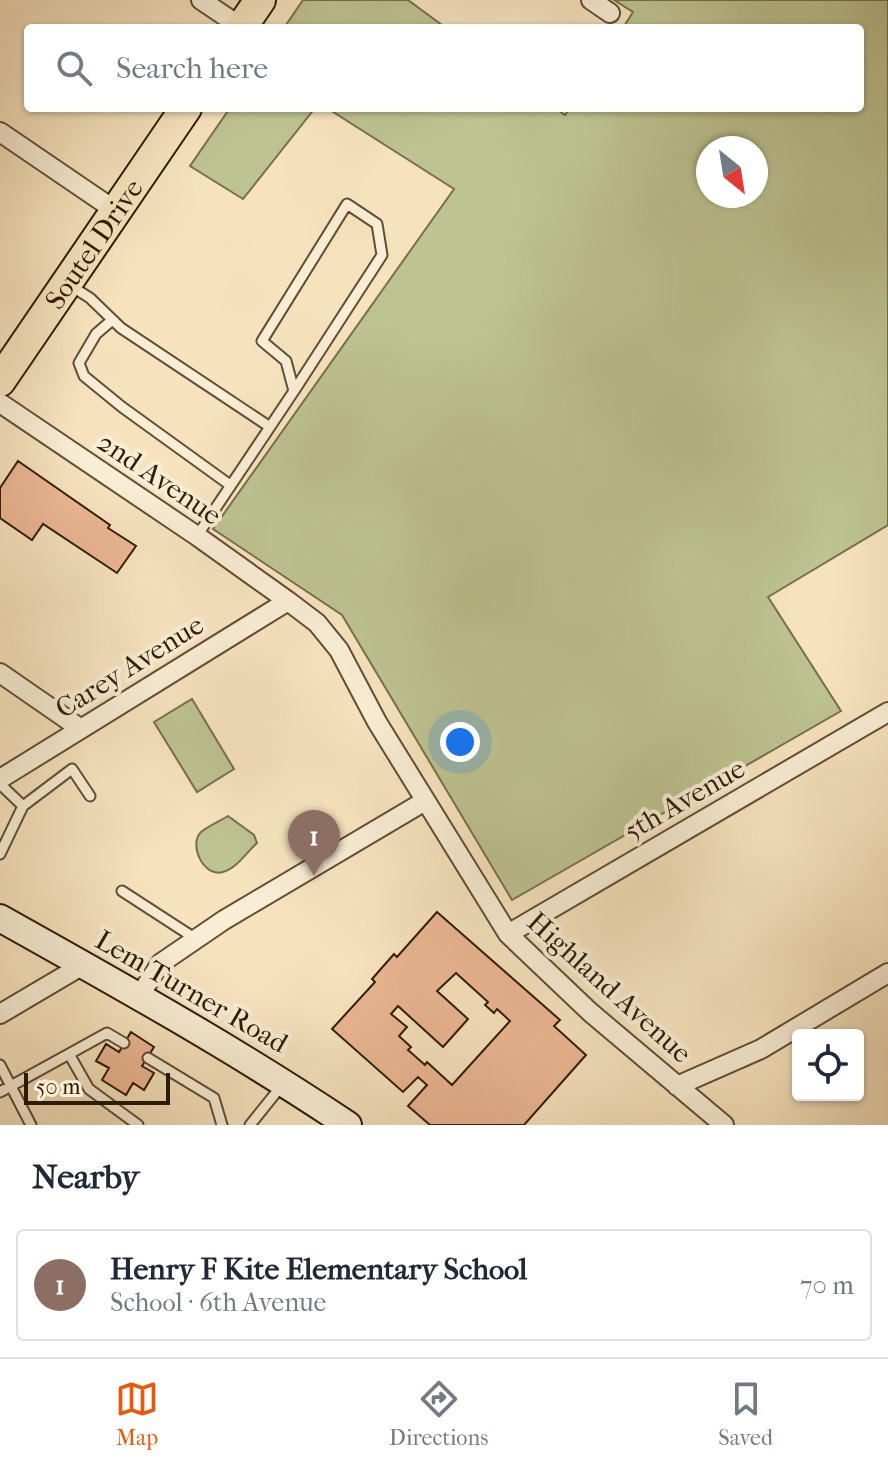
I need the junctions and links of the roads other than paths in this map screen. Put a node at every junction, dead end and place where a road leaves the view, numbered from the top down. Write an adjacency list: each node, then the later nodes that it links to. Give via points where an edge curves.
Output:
1 (201, 0): 5 (street)
2 (260, 0): 6 (main road)
3 (591, 0): 4 (street)
4 (610, 13)
5 (235, 24)
6 (244, 24)
7 (183, 112): 9 (main road, Soutel Drive)
8 (0, 132): 9 (street)
9 (116, 211): 10 (main road, Soutel Drive)
10 (67, 283): 11 (lane); 12 (main road, Soutel Drive)
11 (111, 321): 15 (lane); 16 (lane, via 96,334 79,363 84,376)
12 (0, 381)
13 (294, 391): 13 (lane, via 286,361 262,341 347,204 377,224 382,255); 15 (lane)
14 (0, 403): 17 (street, 2nd Avenue)
15 (270, 427): 16 (lane)
16 (230, 485): 17 (lane)
17 (197, 536): 18 (street, 2nd Avenue)
18 (288, 601): 21 (street, Carey Avenue); 24 (street, Highland Avenue, via 317,623 339,650)
19 (0, 673): 21 (street)
20 (888, 712): 29 (street, 5th Avenue)
21 (81, 729): 22 (street, Carey Avenue)
22 (0, 781): 25 (lane)
23 (90, 796): 25 (lane, via 72,769)
24 (425, 801): 29 (street, Highland Avenue); 30 (street)
25 (23, 806): 26 (lane)
26 (0, 854)
27 (122, 891): 30 (lane)
28 (4, 924): 31 (main road, Lem Turner Road)
29 (508, 934): 41 (street, Highland Avenue)
30 (196, 939): 33 (street, via 161,963)
31 (83, 965): 33 (main road, Lem Turner Road); 34 (street)
32 (888, 973): 41 (street, via 761,1049)
33 (139, 996): 39 (main road, Lem Turner Road)
34 (0, 1014)
35 (124, 1043): 36 (lane, via 107,1033)
36 (69, 1054): 40 (lane); 44 (lane, via 89,1089)
37 (148, 1058): 45 (lane, via 214,1098)
38 (0, 1065): 40 (lane)
39 (284, 1082): 46 (lane); 47 (main road, Lem Turner Road)
40 (11, 1086): 42 (lane); 43 (lane)
41 (677, 1086): 48 (street, Highland Avenue)
42 (0, 1092)
43 (31, 1125)
44 (138, 1125)
45 (222, 1125)
46 (250, 1125)
47 (348, 1125)
48 (724, 1125)

